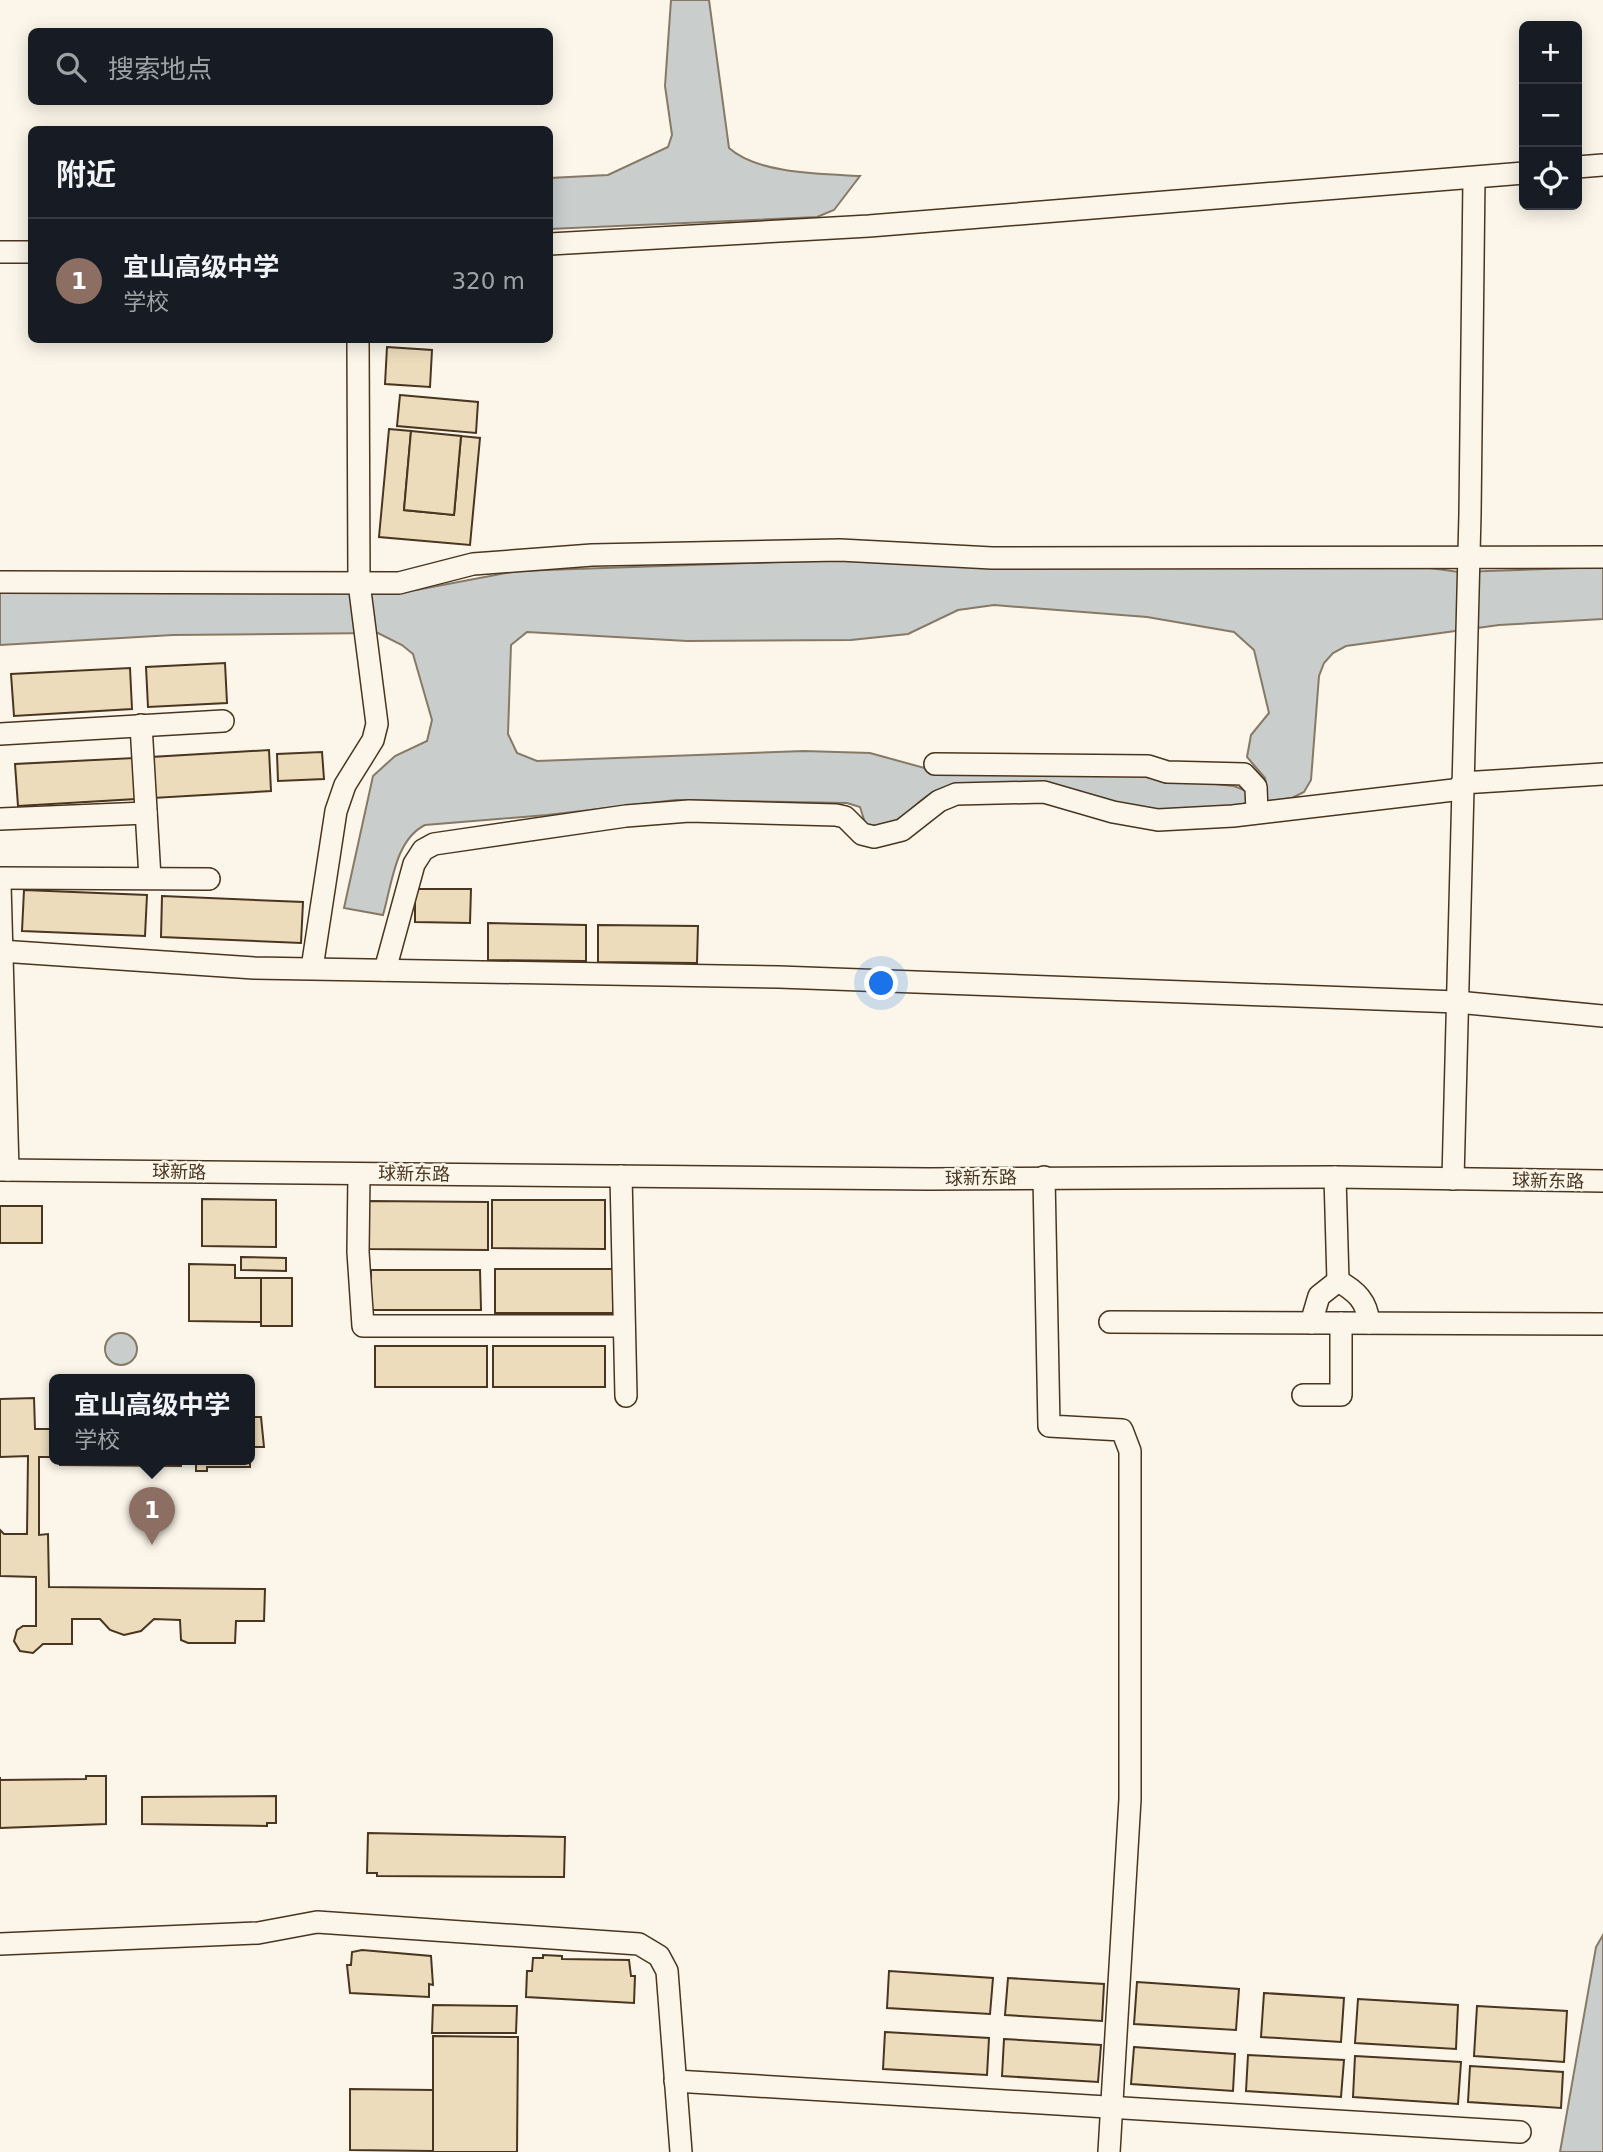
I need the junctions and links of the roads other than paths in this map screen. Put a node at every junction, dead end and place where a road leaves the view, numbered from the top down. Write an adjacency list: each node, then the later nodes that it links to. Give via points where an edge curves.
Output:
1 (1603, 165): 2 (street)
2 (1582, 167)
3 (1519, 174): 4 (street)
4 (1474, 178): 5 (street, via 883,225); 10 (street)
5 (553, 244)
6 (28, 251): 7 (street)
7 (0, 252)
8 (358, 343): 12 (street)
9 (1603, 557): 10 (street)
10 (1468, 562): 12 (street, via 992,558 840,550 606,555 473,564 399,583); 18 (street)
11 (0, 582): 12 (street)
12 (359, 586): 27 (street, via 376,732 345,785 336,811)
13 (223, 721): 14 (street)
14 (141, 725): 15 (street); 20 (street)
15 (0, 734)
16 (935, 764): 19 (street, via 1147,766 1167,772 1244,774)
17 (1603, 774): 18 (street)
18 (1462, 786): 19 (street); 29 (street)
19 (1256, 801): 28 (street, via 1158,820 1044,792 956,794 939,801 902,830 874,837 836,815 690,811 434,844 423,850 414,864)
20 (146, 813): 21 (street); 23 (street)
21 (0, 819)
22 (0, 878): 23 (street)
23 (150, 878): 24 (street)
24 (209, 879)
25 (0, 884): 26 (street)
26 (1, 951): 27 (street); 31 (street)
27 (312, 968): 28 (street)
28 (384, 970): 29 (street, via 779,977)
29 (1457, 1002): 30 (street); 36 (street)
30 (1603, 1016)
31 (4, 1170): 32 (street, 球新路)
32 (359, 1174): 33 (street, 球新东路); 44 (street, via 363,1326)
33 (621, 1176): 34 (street, 球新东路); 44 (street)
34 (1044, 1177): 35 (street, 球新东路); 49 (street, via 1049,1426 1122,1430 1130,1451 1130,1799)
35 (1335, 1177): 36 (street, 球新东路); 38 (street)
36 (1453, 1179): 37 (street, 球新东路)
37 (1603, 1181)
38 (1338, 1281): 40 (street, via 1318,1296); 42 (street, via 1359,1296)
39 (1110, 1322): 40 (street)
40 (1311, 1322): 41 (street)
41 (1341, 1323): 42 (street); 45 (street, via 1341,1395)
42 (1369, 1323): 43 (street)
43 (1603, 1324)
44 (624, 1326): 46 (street)
45 (1303, 1395)
46 (626, 1396)
47 (0, 1944): 48 (street, via 258,1933 317,1922 639,1944 659,1956 667,1971)
48 (675, 2081): 49 (street); 51 (street)
49 (1113, 2107): 50 (street); 52 (street)
50 (1520, 2132)
51 (681, 2152)
52 (1109, 2152)

